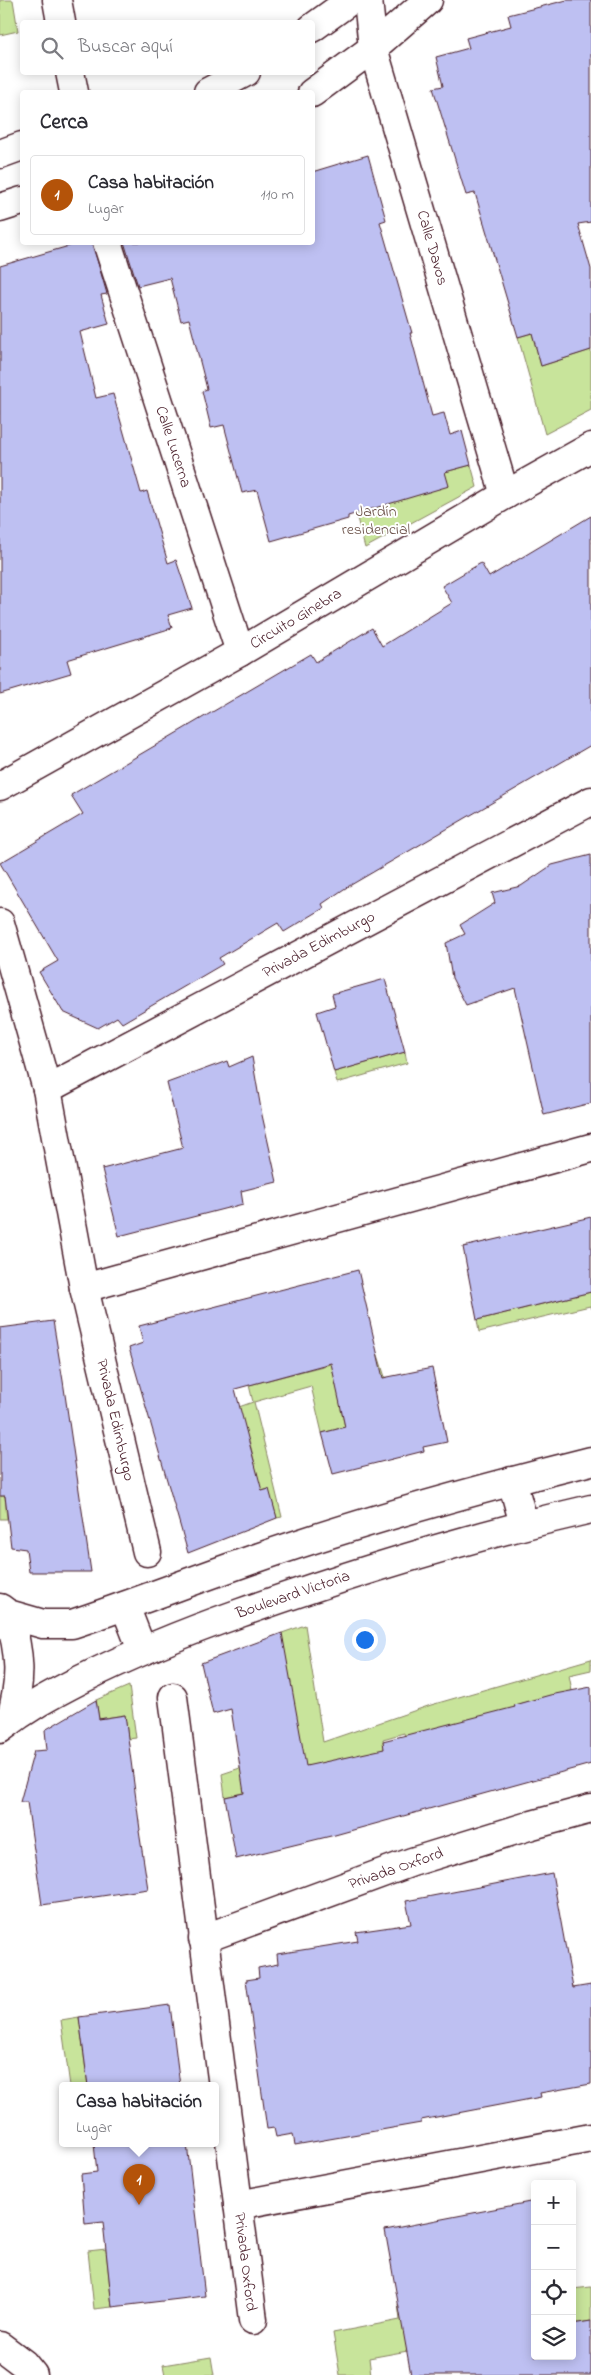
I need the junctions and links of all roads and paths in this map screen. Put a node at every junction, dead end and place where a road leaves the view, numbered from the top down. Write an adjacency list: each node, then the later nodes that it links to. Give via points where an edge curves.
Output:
1 (57, 0): 5 (street)
2 (351, 0): 6 (street)
3 (368, 0): 7 (street, Calle Davos)
4 (428, 0): 7 (street)
5 (61, 20)
6 (315, 26)
7 (373, 48): 12 (street); 19 (street, Calle Davos)
8 (71, 75): 10 (street)
9 (240, 75): 11 (street)
10 (74, 90)
11 (212, 90)
12 (315, 91)
13 (20, 147): 14 (street)
14 (0, 154)
15 (20, 202): 16 (street)
16 (0, 208)
17 (108, 245): 20 (street, Calle Lucerna)
18 (591, 448): 19 (street, Circuito Ginebra)
19 (505, 495): 20 (street, Circuito Ginebra)
20 (240, 652): 21 (street, Circuito Ginebra)
21 (0, 786)
22 (591, 801): 24 (street, Privada Edimburgo)
23 (0, 923): 24 (street, Privada Edimburgo)
24 (46, 1090): 26 (street, Privada Edimburgo)
25 (591, 1148): 26 (street)
26 (84, 1288): 31 (street, Privada Edimburgo)
27 (591, 1461): 28 (street, Boulevard Victoria)
28 (512, 1481): 30 (street); 32 (street, Boulevard Victoria, via 258,1558)
29 (591, 1509): 30 (street, Boulevard Victoria)
30 (524, 1524): 34 (street, Boulevard Victoria, via 322,1584)
31 (147, 1552)
32 (125, 1606): 33 (street, Boulevard Victoria, via 72,1624 43,1624); 34 (street)
33 (4, 1611): 36 (street, Boulevard Victoria, via 18,1655 19,1679 17,1698)
34 (142, 1650): 36 (street, Boulevard Victoria, via 45,1698)
35 (172, 1697): 38 (street, Privada Oxford)
36 (5, 1725)
37 (591, 1809): 38 (street, Privada Oxford, via 412,1862)
38 (203, 1939): 40 (street, Privada Oxford)
39 (591, 2138): 40 (street, Privada Oxford)
40 (238, 2205): 41 (street, Privada Oxford)
41 (253, 2320)
42 (0, 2346): 43 (street)
43 (33, 2375)

